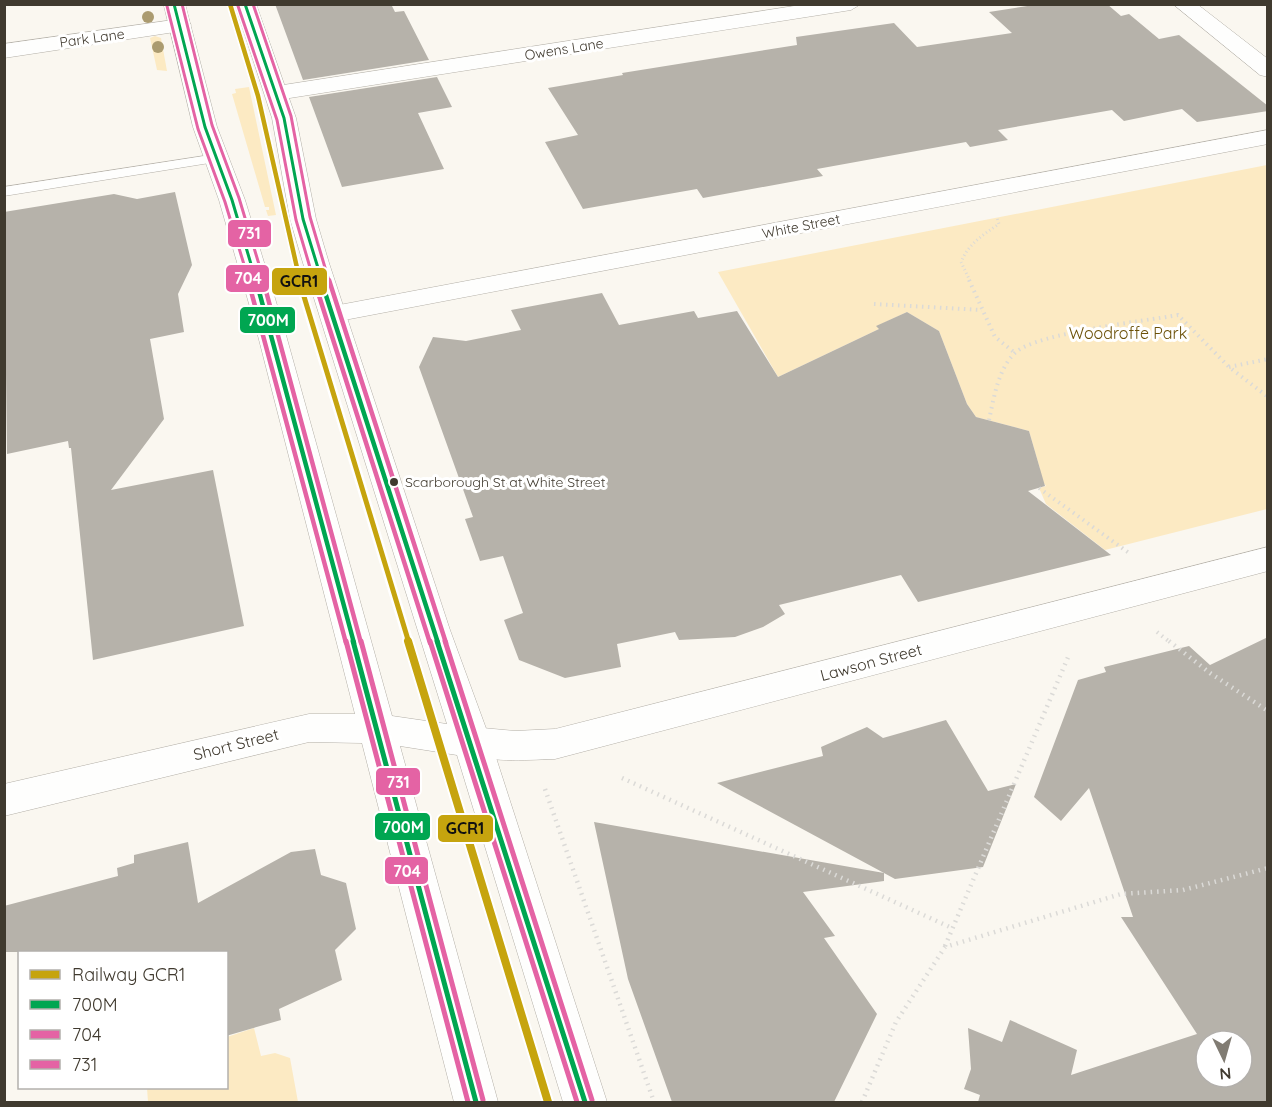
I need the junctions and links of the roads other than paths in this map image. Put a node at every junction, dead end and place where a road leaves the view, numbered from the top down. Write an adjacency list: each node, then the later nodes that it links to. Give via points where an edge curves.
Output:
1 (246, 4): 7 (street)
2 (850, 4): 7 (street, Owens Lane)
3 (1183, 4): 6 (street)
4 (177, 15): 5 (street, Park Lane); 9 (street, via 205,127)
5 (4, 51)
6 (1268, 70)
7 (277, 93): 11 (street, via 303,219)
8 (1268, 137): 11 (street, White Street)
9 (217, 158): 10 (lane); 13 (street, via 270,328)
10 (4, 192)
11 (334, 314): 14 (street)
12 (1268, 559): 14 (street, Lawson Street, via 555,744)
13 (379, 729): 14 (street, Short Street); 15 (street, Short Street, via 294,730); 16 (street)
14 (472, 742): 17 (street)
15 (4, 800)
16 (476, 1102)
17 (585, 1102)

